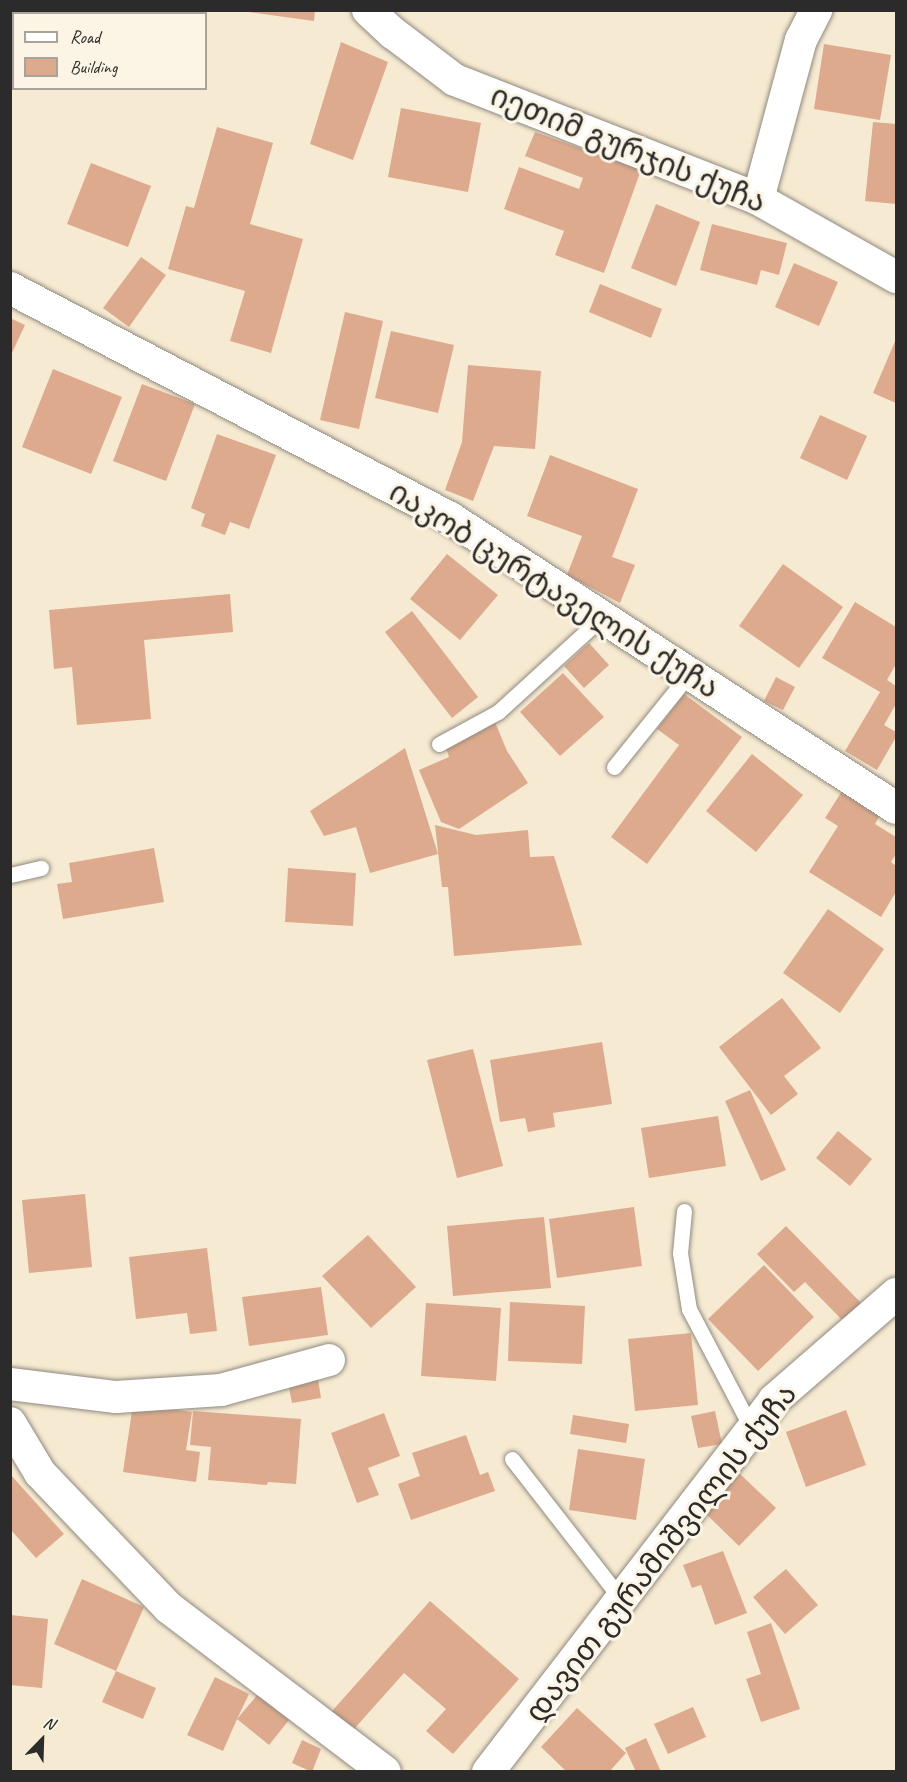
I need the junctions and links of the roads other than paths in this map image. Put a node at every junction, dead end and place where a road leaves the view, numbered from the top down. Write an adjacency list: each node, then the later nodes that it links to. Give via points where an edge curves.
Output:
1 (368, 10): 3 (street, იეთიმ გურჯის ქუჩა, via 455,80)
2 (816, 10): 3 (street, via 801,40)
3 (758, 199): 4 (street, იეთიმ გურჯის ქუჩა)
4 (897, 277)
5 (10, 288): 6 (street, იაკობ ცურტაველის ქუჩა, via 450,518)
6 (602, 617): 7 (street, იაკობ ცურტაველის ქუჩა); 8 (lane, via 498,712)
7 (689, 674): 9 (lane); 10 (street, იაკობ ცურტაველის ქუჩა)
8 (439, 744)
9 (614, 767)
10 (897, 808)
11 (41, 868): 12 (lane)
12 (10, 875)
13 (684, 1211): 18 (lane, via 680,1253 689,1309)
14 (897, 1294): 18 (street, დავით გურამიშვილის ქუჩა, via 774,1400)
15 (329, 1360): 16 (street, via 221,1390 116,1397)
16 (10, 1384)
17 (10, 1423): 21 (street, via 40,1473 169,1608)
18 (752, 1429): 20 (street, დავით გურამიშვილის ქუჩა)
19 (512, 1459): 20 (lane)
20 (621, 1599): 22 (street, დავით გურამიშვილის ქუჩა)
21 (385, 1772)
22 (488, 1772)

